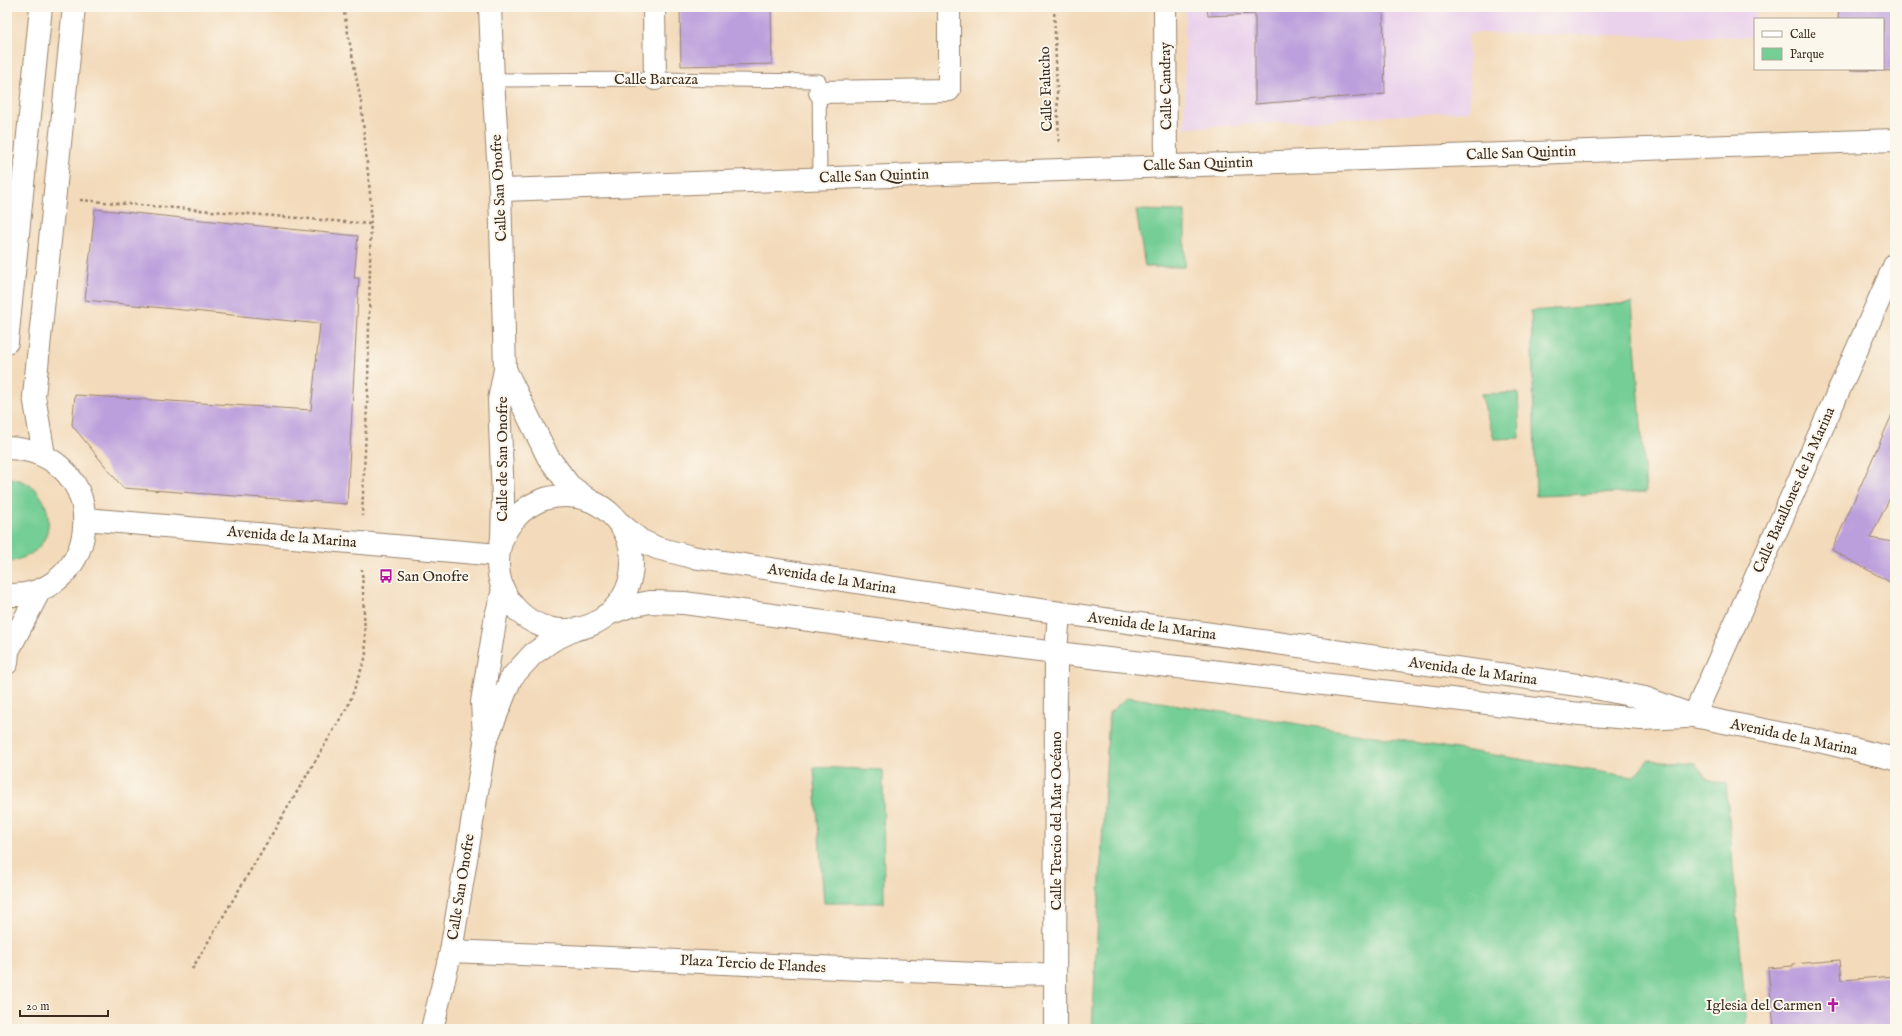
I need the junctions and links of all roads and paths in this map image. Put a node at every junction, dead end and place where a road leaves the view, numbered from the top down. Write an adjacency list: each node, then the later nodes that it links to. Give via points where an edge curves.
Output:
1 (9, 7): 10 (path)
2 (41, 7): 22 (street)
3 (74, 7): 19 (street)
4 (343, 7): 20 (path, via 361,102 371,204)
5 (490, 7): 12 (street, Calle San Onofre)
6 (654, 7): 11 (street)
7 (948, 7): 13 (street, Calle Barcaza, via 949,90)
8 (1054, 7): 16 (path, Calle Falucho)
9 (1165, 7): 15 (street, Calle Candray)
10 (7, 22)
11 (654, 79): 12 (lane, Calle Barcaza); 13 (lane, Calle Barcaza)
12 (493, 80): 18 (street, Calle San Onofre)
13 (820, 86): 17 (lane)
14 (1895, 140): 15 (street, Calle San Quintin)
15 (1166, 166): 16 (street, Calle San Quintin)
16 (1060, 170): 17 (street, Calle San Quintin)
17 (820, 178): 18 (street, Calle San Quintin)
18 (500, 190): 23 (street, Calle San Onofre)
19 (54, 198): 20 (path); 25 (street, via 34,396)
20 (370, 224): 29 (path, via 368,384)
21 (1895, 264): 39 (street, Calle Batallones de la Marina)
22 (7, 342)
23 (505, 369): 26 (street, Calle de San Onofre, via 548,457 569,485); 30 (street, Calle de San Onofre, via 499,400 503,499)
24 (7, 448): 25 (street, via 24,448)
25 (44, 455): 27 (street, via 60,466 74,481 82,499)
26 (589, 500): 28 (street); 30 (street, via 572,496 538,501 510,523)
27 (85, 519): 29 (street, Avenida de la Marina); 31 (street, via 82,541 73,562 58,578)
28 (617, 521): 34 (street, Avenida de la Marina, via 640,540 692,558); 35 (street, via 626,536 631,553 631,570 627,587 619,602)
29 (361, 543): 30 (street, Avenida de la Marina); 43 (path, via 366,656 349,704)
30 (500, 547): 32 (street, via 498,573)
31 (40, 590): 33 (street); 38 (street, via 8,651)
32 (503, 590): 36 (street, via 512,605 524,617 540,626); 40 (street, via 496,616 482,702)
33 (7, 595)
34 (1059, 613): 37 (street, Calle Tercio del Mar Océano); 39 (street, Avenida de la Marina, via 1585,686 1645,698)
35 (606, 615): 36 (street); 37 (street, Avenida de la Marina, via 650,602 684,603)
36 (574, 630): 40 (street, via 533,654 511,678)
37 (1056, 652): 39 (street, Avenida de la Marina, via 1580,714 1642,720); 44 (street, Calle Tercio del Mar Océano)
38 (7, 663)
39 (1694, 716): 41 (street, Avenida de la Marina, via 1823,742)
40 (485, 743): 42 (street, Calle San Onofre)
41 (1895, 760)
42 (451, 951): 44 (street, Plaza Tercio de Flandes, via 1000,975); 45 (street, Calle San Onofre)
43 (192, 969)
44 (1055, 974): 46 (street, Calle Tercio del Mar Océano)
45 (432, 1029)
46 (1055, 1029)

